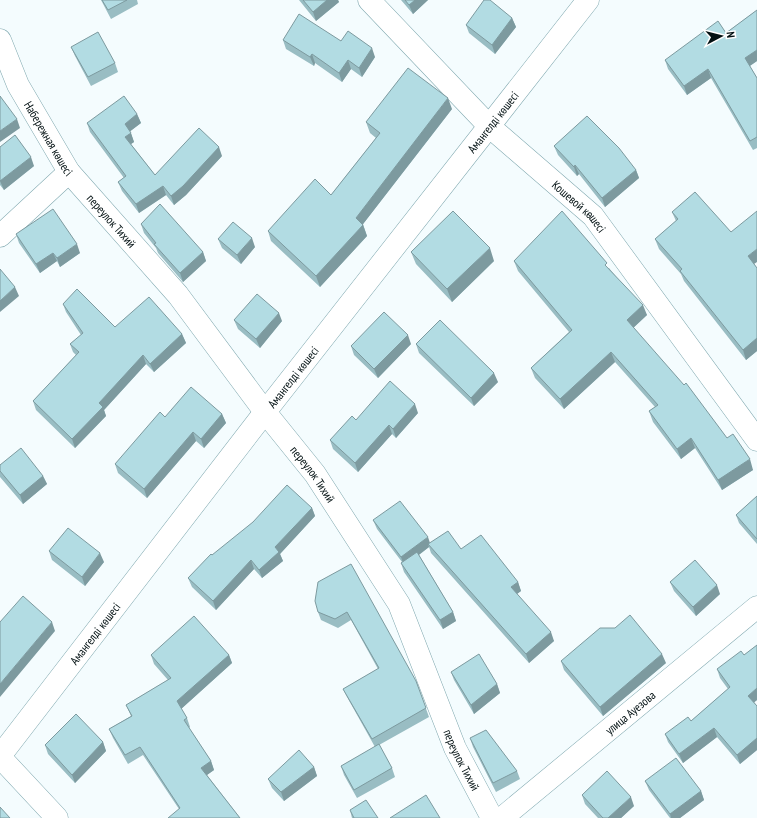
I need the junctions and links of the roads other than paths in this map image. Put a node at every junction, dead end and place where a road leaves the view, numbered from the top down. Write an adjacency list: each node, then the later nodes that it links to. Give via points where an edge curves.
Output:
1 (368, 0): 4 (street, Кошевой көшесі)
2 (588, 0): 4 (street, Амангелді көшесі)
3 (0, 40): 5 (street, Набережная көшесі, via 18,85)
4 (490, 126): 7 (street, Амангелді көшесі); 8 (street, Кошевой көшесі, via 594,216)
5 (69, 172): 6 (street, Набережная көшесі); 7 (street, переулок Тихий, via 178,294)
6 (0, 236)
7 (265, 412): 10 (street, Амангелді көшесі); 12 (street, переулок Тихий, via 315,474 399,604 455,748)
8 (757, 440)
9 (757, 607): 13 (street, улица Ауезова)
10 (0, 757): 11 (street)
11 (57, 818)
12 (492, 818)
13 (502, 818)

